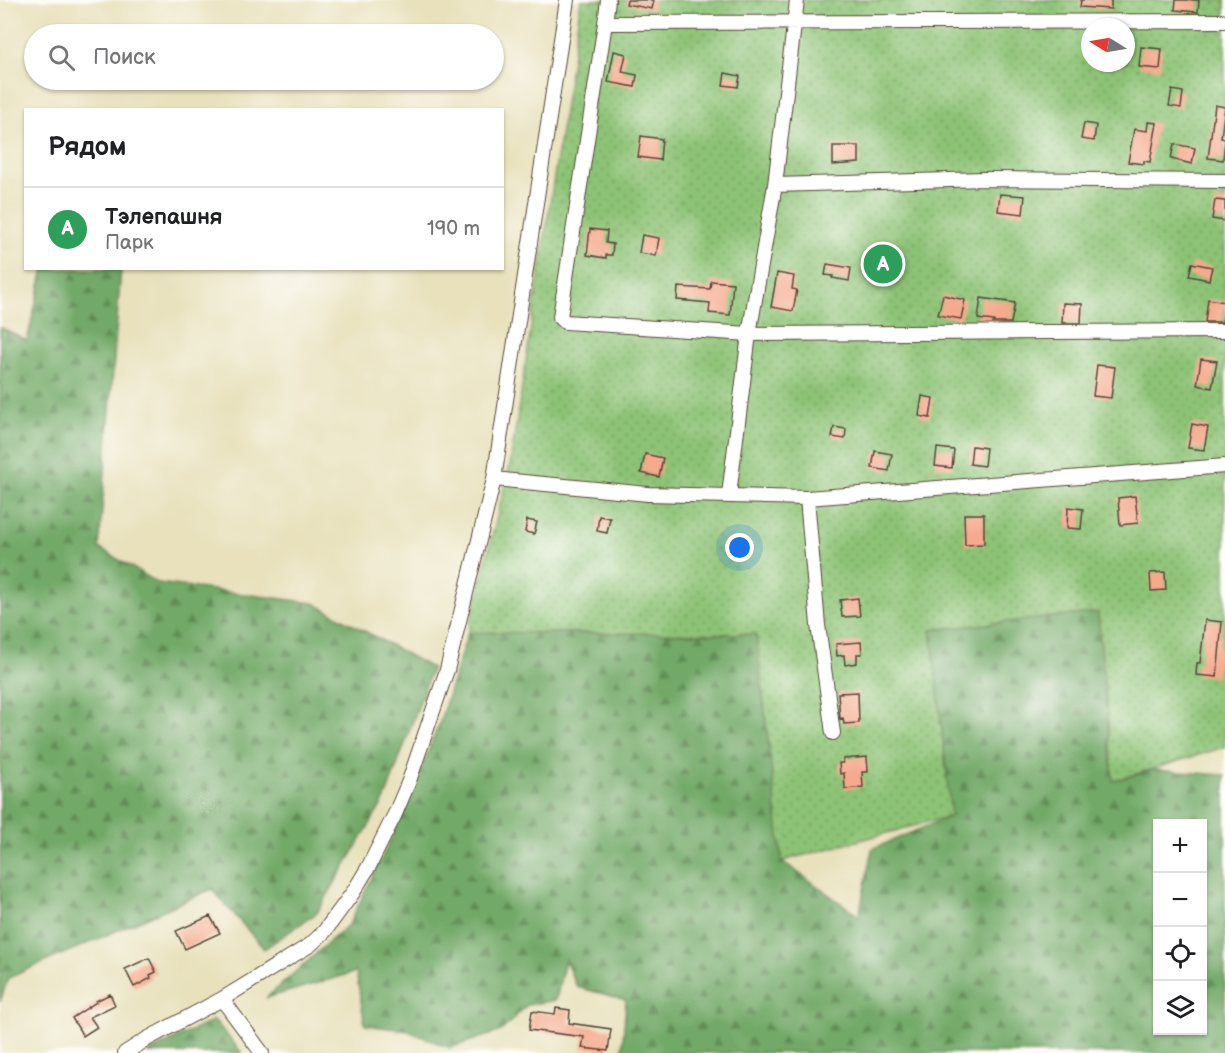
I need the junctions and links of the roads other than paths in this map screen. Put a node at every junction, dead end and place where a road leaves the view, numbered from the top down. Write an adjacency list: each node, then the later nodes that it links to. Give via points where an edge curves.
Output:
1 (567, 0): 12 (street)
2 (608, 0): 5 (street)
3 (797, 0): 6 (street)
4 (1225, 21): 6 (street)
5 (605, 23): 6 (street); 10 (street, via 560,317 574,324)
6 (793, 24): 8 (street)
7 (1225, 182): 8 (street, via 986,179)
8 (775, 185): 10 (street)
9 (1225, 331): 10 (street)
10 (749, 334): 13 (street)
11 (1225, 466): 14 (street)
12 (494, 479): 13 (street, via 648,494); 16 (street, via 447,670 409,781 369,866 338,914 310,945)
13 (729, 495): 14 (street)
14 (807, 498): 15 (street, via 818,625)
15 (833, 733)
16 (222, 999): 17 (street); 18 (street)
17 (125, 1053)
18 (262, 1053)

